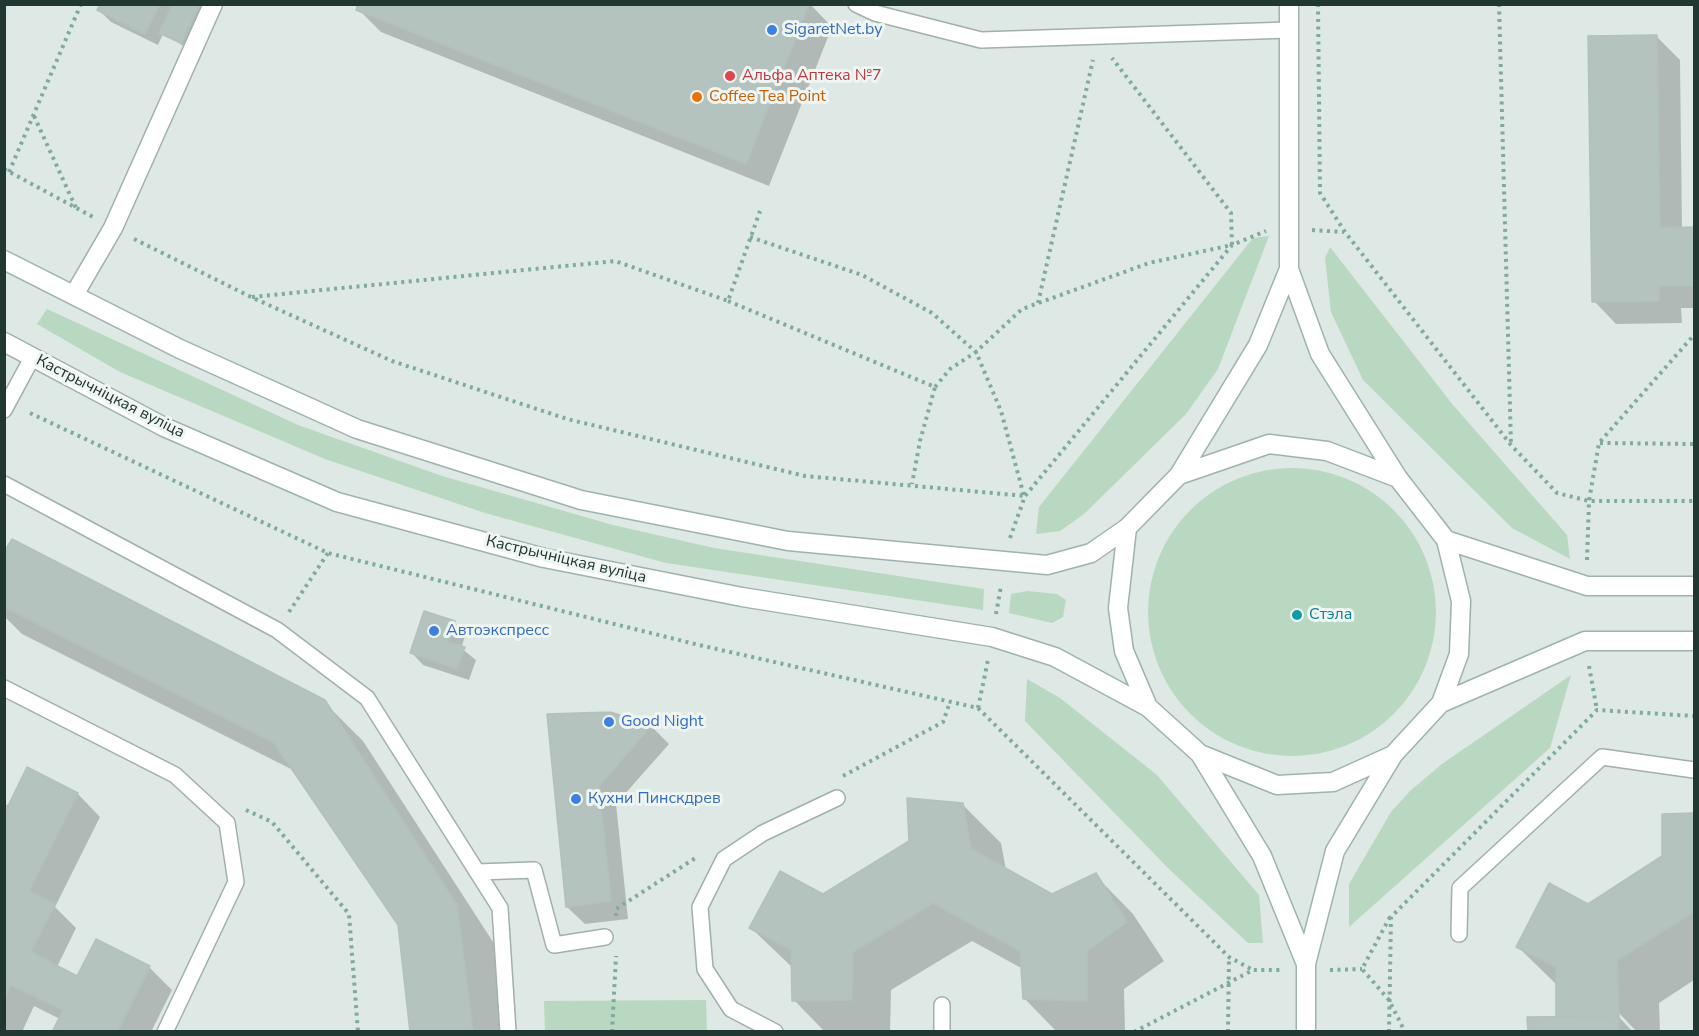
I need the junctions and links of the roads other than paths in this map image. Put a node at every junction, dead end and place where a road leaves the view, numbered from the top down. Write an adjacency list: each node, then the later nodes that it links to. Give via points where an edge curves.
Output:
1 (213, 4): 7 (main road, via 113,228)
2 (856, 4): 4 (lane, via 874,13 981,40)
3 (1289, 4): 4 (main road)
4 (1289, 30): 6 (main road)
5 (4, 260): 7 (main road)
6 (1289, 269): 11 (main road, via 1258,345); 12 (main road, via 1320,354)
7 (74, 295): 14 (main road, via 180,349 357,429 581,500 788,541 1047,565 1091,553)
8 (4, 342): 9 (main road, Кастрычніцкая вуліца)
9 (32, 358): 10 (lane); 20 (main road, Кастрычніцкая вуліца, via 164,427 337,502 544,558 742,597 992,637 1055,657)
10 (4, 410)
11 (1179, 475): 12 (main road, via 1269,444 1327,451); 14 (main road)
12 (1398, 478): 15 (main road)
13 (4, 484): 25 (lane, via 277,630 367,698)
14 (1127, 528): 20 (main road, via 1118,608 1124,651)
15 (1446, 540): 16 (main road, via 1587,586); 19 (main road, via 1461,601 1459,654)
16 (1695, 586)
17 (1695, 641): 19 (main road, via 1585,642)
18 (4, 688): 30 (lane, via 176,775 227,823 236,882)
19 (1441, 703): 22 (main road)
20 (1148, 707): 21 (main road)
21 (1200, 754): 22 (main road, via 1276,785 1333,782); 28 (main road, via 1262,856)
22 (1393, 755): 28 (main road, via 1335,851)
23 (1695, 770): 26 (lane, via 1602,757 1460,888)
24 (837, 798): 32 (lane, via 763,832 724,859 700,907 705,969 731,1009)
25 (477, 872): 27 (lane, via 534,870 554,945); 31 (lane, via 500,908)
26 (1459, 934)
27 (605, 938)
28 (1306, 964): 34 (main road)
29 (942, 1005): 33 (lane)
30 (165, 1032)
31 (507, 1032)
32 (775, 1032)
33 (942, 1032)
34 (1306, 1032)

